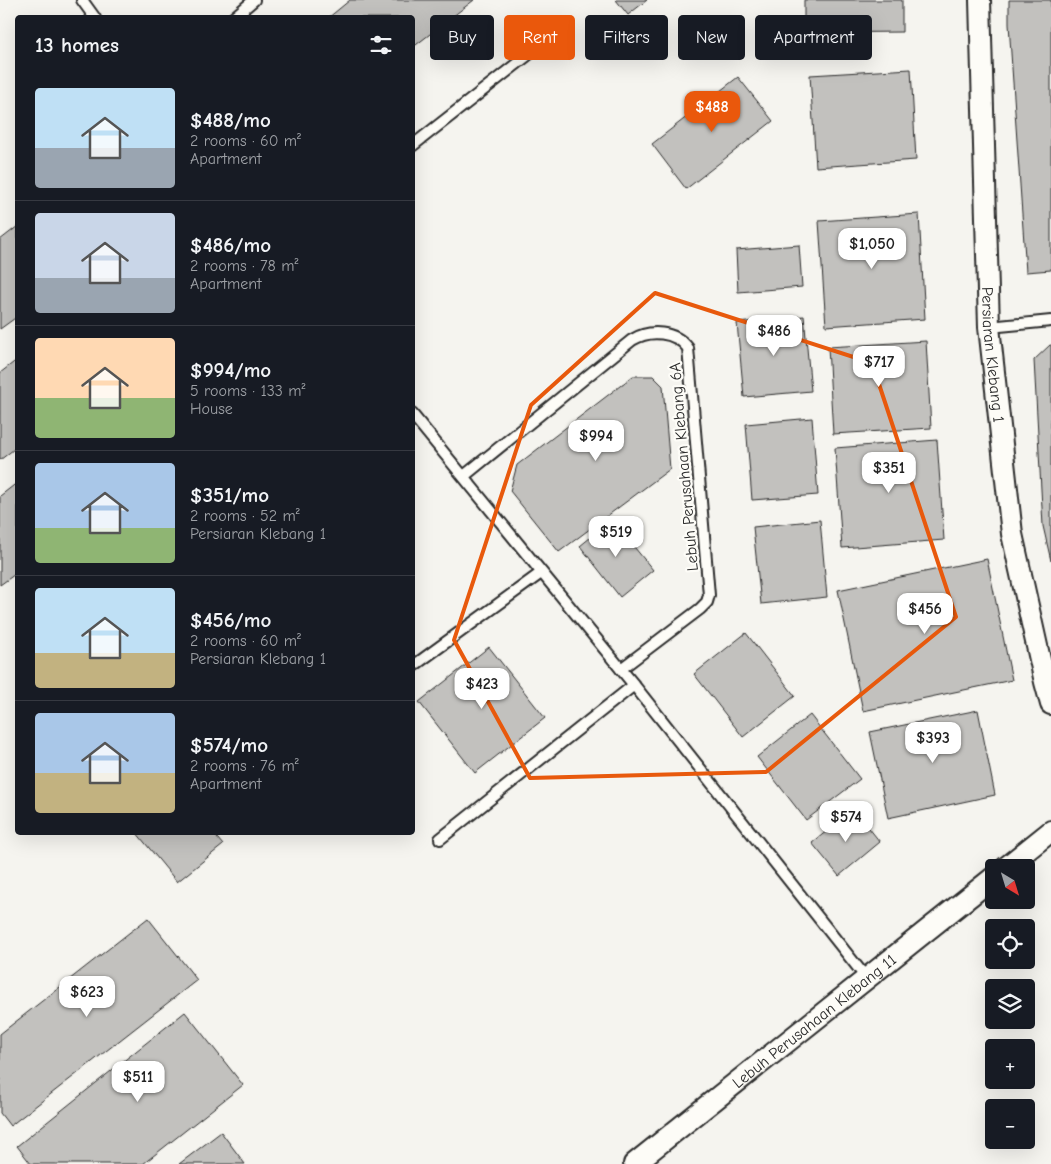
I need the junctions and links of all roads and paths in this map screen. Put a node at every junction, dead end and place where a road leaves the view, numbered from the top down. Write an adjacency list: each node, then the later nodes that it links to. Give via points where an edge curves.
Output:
1 (82, 0): 4 (lane)
2 (254, 0): 5 (lane)
3 (980, 0): 9 (street, Persiaran Klebang 1)
4 (93, 15)
5 (236, 15)
6 (522, 60): 7 (lane)
7 (415, 144)
8 (1051, 321): 9 (lane)
9 (989, 327): 16 (street, Persiaran Klebang 1, via 1012,534)
10 (415, 418): 11 (lane)
11 (464, 476): 12 (lane); 14 (lane, Lebuh Perusahaan Klebang 6A, via 642,334 674,336 688,348 709,595 700,609)
12 (541, 573): 13 (lane); 14 (lane)
13 (415, 665)
14 (620, 669): 15 (lane)
15 (634, 685): 18 (lane); 21 (lane)
16 (1051, 704)
17 (1051, 831): 19 (street)
18 (440, 839)
19 (1017, 859)
20 (985, 884): 21 (street, Lebuh Perusahaan Klebang 11)
21 (867, 979): 22 (street, Lebuh Perusahaan Klebang 11)
22 (634, 1164)

